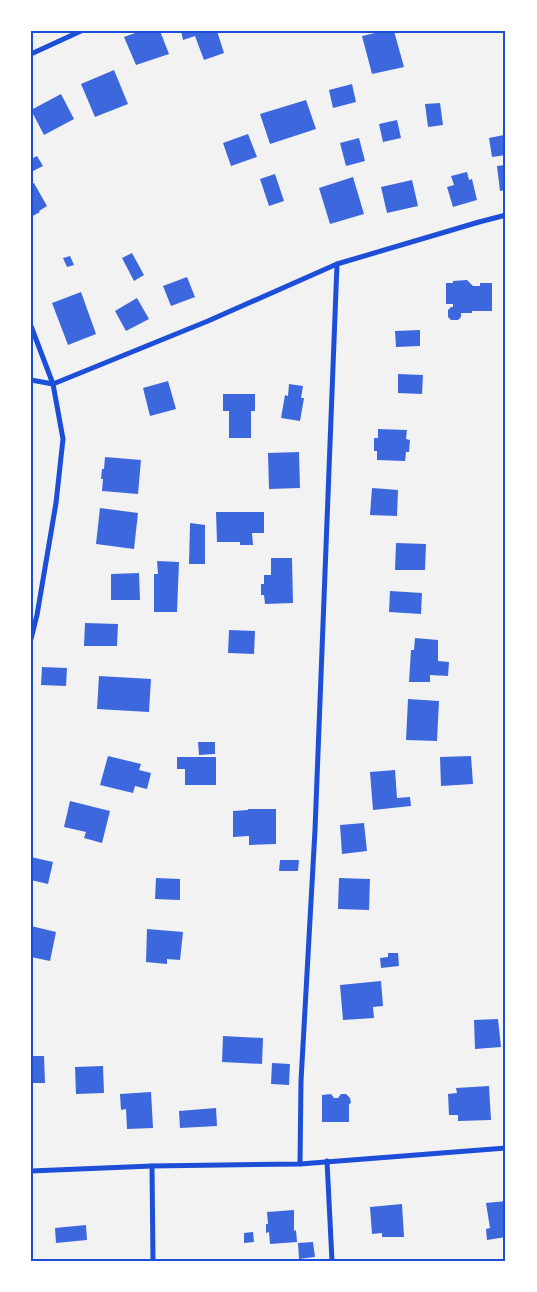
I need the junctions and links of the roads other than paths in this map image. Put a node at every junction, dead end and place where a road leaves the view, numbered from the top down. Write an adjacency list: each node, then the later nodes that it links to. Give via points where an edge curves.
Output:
1 (81, 31): 2 (street)
2 (31, 54)
3 (506, 216): 4 (street)
4 (337, 264): 7 (street); 11 (street)
5 (31, 326): 7 (street)
6 (31, 380): 7 (street)
7 (53, 384): 8 (street, via 64,439 56,503)
8 (31, 639)
9 (506, 1148): 10 (street)
10 (326, 1161): 11 (street); 15 (street)
11 (300, 1164): 12 (street)
12 (152, 1166): 13 (street); 14 (street)
13 (31, 1171)
14 (153, 1261)
15 (332, 1261)

